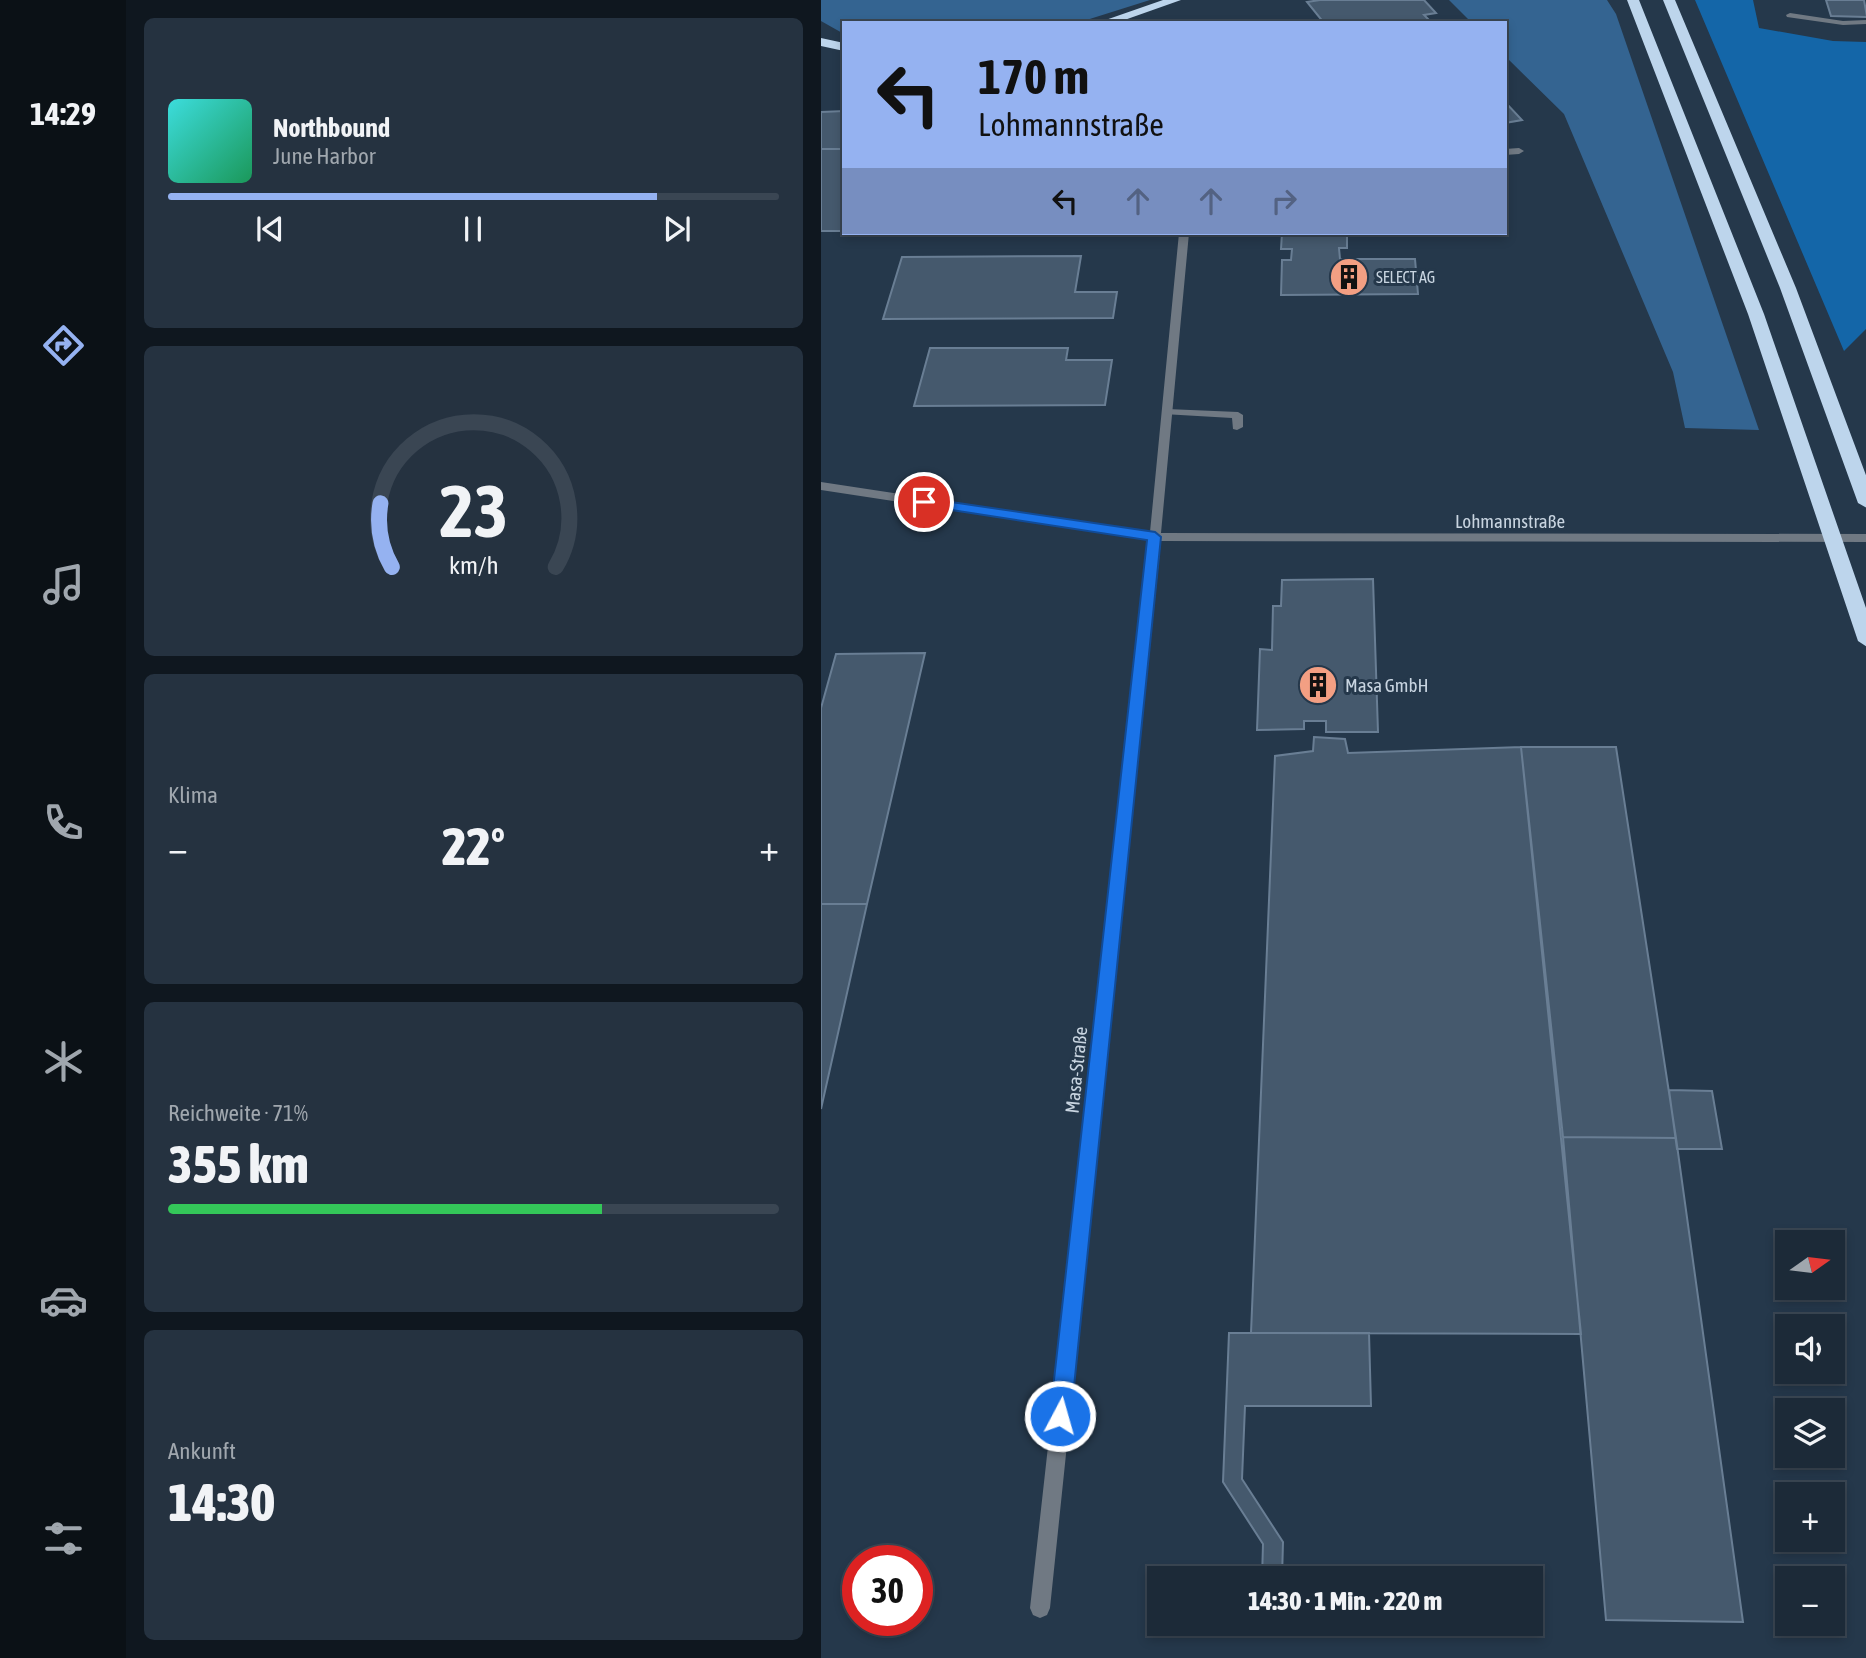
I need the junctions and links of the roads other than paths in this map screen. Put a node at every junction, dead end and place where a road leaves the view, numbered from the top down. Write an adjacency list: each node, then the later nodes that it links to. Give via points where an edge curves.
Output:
1 (1175, 0): 7 (highway)
2 (1624, 0): 6 (highway)
3 (1633, 0): 6 (highway)
4 (1669, 0): 17 (highway, via 1783,276)
5 (1790, 15): 8 (street)
6 (1640, 18): 20 (highway, via 1756,314)
7 (1109, 21)
8 (1866, 22)
9 (824, 41): 10 (highway)
10 (842, 46)
11 (1519, 151): 12 (street)
12 (1507, 152)
13 (1184, 235): 14 (street)
14 (1167, 412): 15 (street, via 1238,415); 18 (street)
15 (1237, 427)
16 (821, 486): 18 (street, Lohmannstraße)
17 (1866, 503)
18 (1155, 537): 19 (street, Lohmannstraße); 21 (street, Masa-Straße)
19 (1866, 538)
20 (1866, 641)
21 (1040, 1608)

